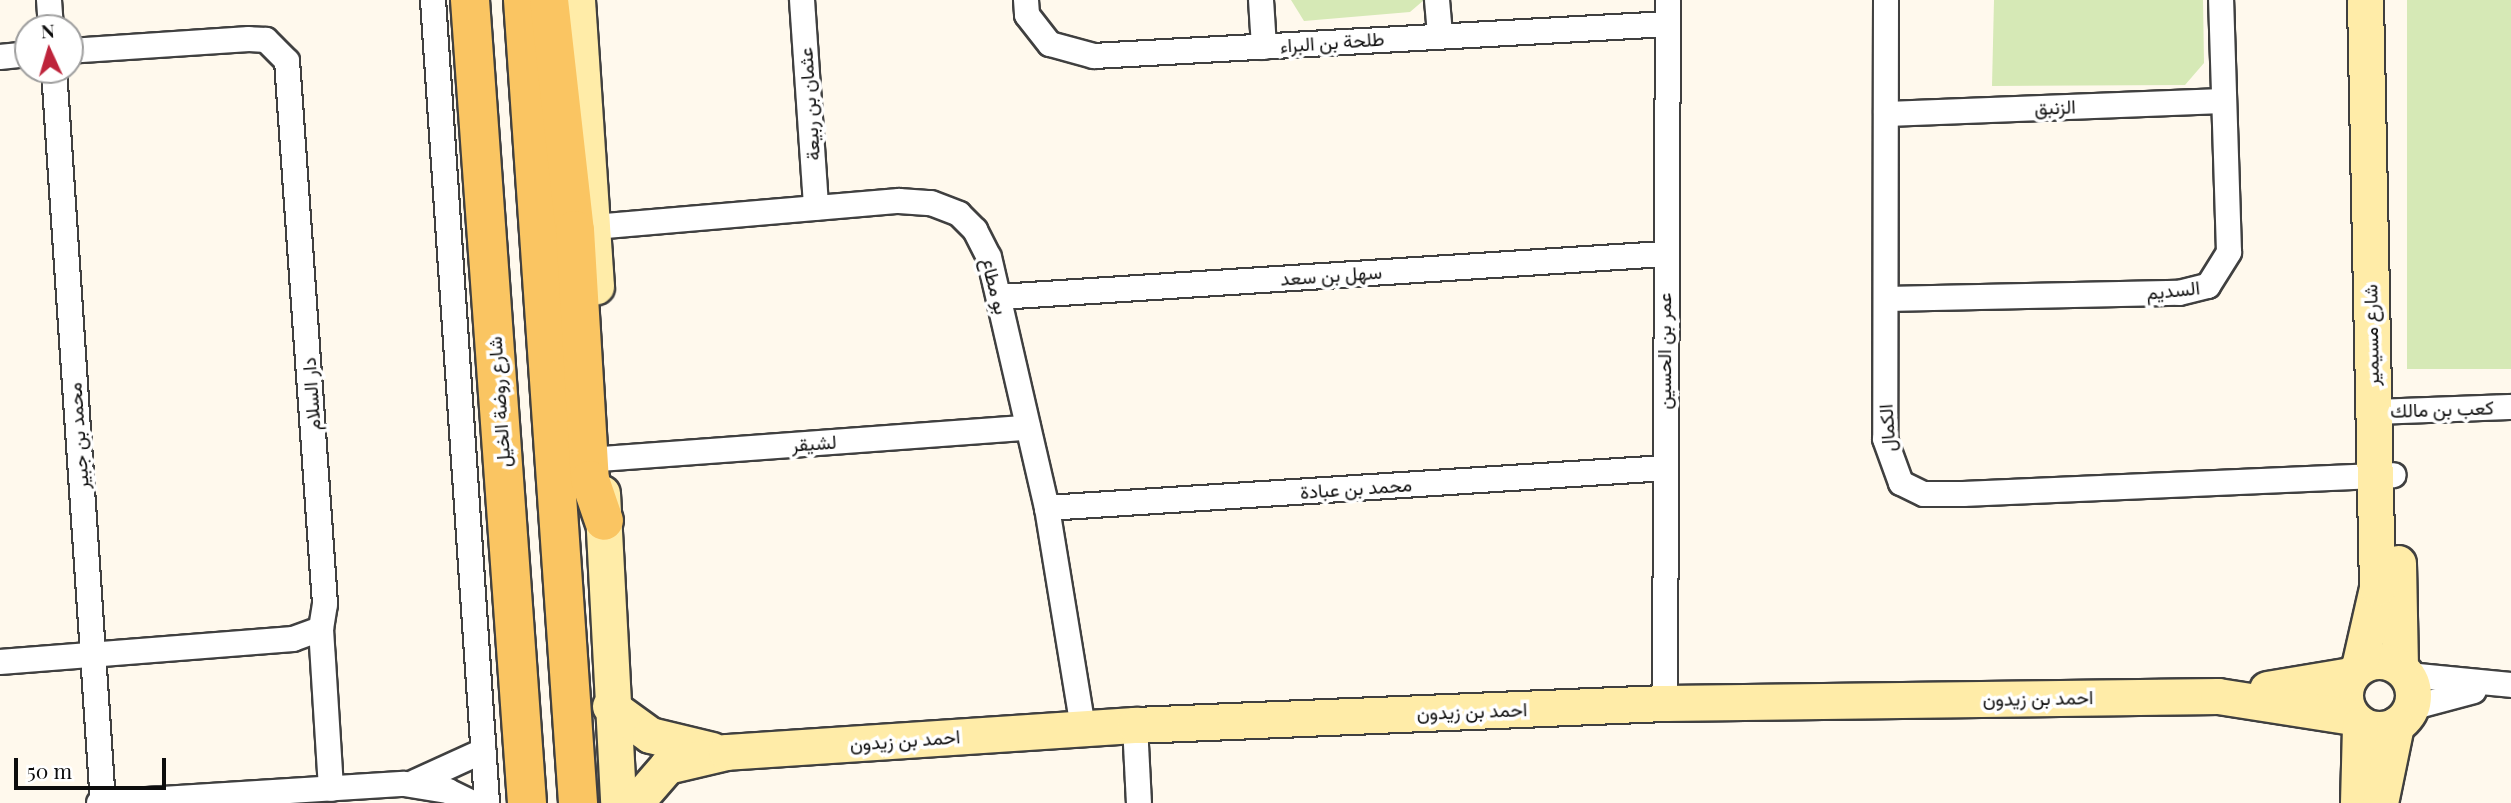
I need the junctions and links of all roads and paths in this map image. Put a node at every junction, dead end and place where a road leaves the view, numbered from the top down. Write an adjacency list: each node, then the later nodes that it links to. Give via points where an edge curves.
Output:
1 (433, 0): 47 (street, شارع روضة الخيل)
2 (470, 0): 54 (main road, شارع روضة الخيل)
3 (523, 0): 55 (main road)
4 (549, 0): 34 (main road, via 575,230 590,480)
5 (577, 0): 23 (street)
6 (803, 0): 22 (street, عثمان بن ربيعة)
7 (1026, 0): 16 (street, طلحة بن البراء, via 1039,32 1070,53)
8 (1261, 0): 16 (street)
9 (1437, 0): 15 (street)
10 (1886, 0): 21 (street, الكمال)
11 (2221, 0): 20 (street, السديم)
12 (2365, 0): 18 (street, شارع مسيمير)
13 (2385, 0): 18 (street, شارع مسيمير)
14 (1668, 12): 15 (street, طلحة بن البراء); 24 (street, عمر بن الحسين)
15 (1440, 36): 16 (street, طلحة بن البراء)
16 (1264, 47)
17 (84, 50): 35 (street, دار السلام, via 249,38 266,40 287,61 325,604)
18 (2376, 68): 28 (street, شارع مسيمير)
19 (55, 84): 36 (street, محمد بن جبير)
20 (2224, 101): 21 (street, الزنبق); 26 (street, السديم, via 2229,252 2208,286 2179,293)
21 (1886, 114): 26 (street, الكمال)
22 (816, 208): 23 (street, بو مطاع); 25 (street, بو مطاع, via 899,201 959,214 989,257)
23 (594, 227): 30 (street)
24 (1664, 254): 25 (street, سهل بن سعد); 31 (street, عمر بن الحسين)
25 (999, 297): 29 (street, بو مطاع)
26 (1886, 299): 32 (street, الكمال, via 1885,439 1901,483 1924,494)
27 (2511, 407): 28 (street, كعب بن مالك)
28 (2382, 411): 32 (street, شارع مسيمير)
29 (1028, 428): 30 (street, لشيقر); 33 (street, بو مطاع)
30 (601, 459): 34 (street)
31 (1665, 468): 33 (street, محمد بن عبادة); 42 (street, عمر بن الحسين)
32 (2384, 475): 38 (street, شارع مسيمير, via 2376,588); 40 (street, شارع مسيمير)
33 (1047, 508): 46 (street, بو مطاع)
34 (604, 521): 43 (street)
35 (321, 629): 36 (street, via 293,639); 50 (street, دار السلام)
36 (93, 656): 37 (street); 51 (street, محمد بن جبير)
37 (0, 662)
38 (2355, 671): 40 (street, احمد بن زيدون, via 2379,660); 41 (street, احمد بن زيدون); 44 (street, شارع مسيمير, via 2344,696)
39 (2505, 686): 40 (street)
40 (2404, 694): 44 (street, احمد بن زيدون); 60 (street, شارع مسيمير)
41 (2218, 696): 42 (street, احمد بن زيدون); 44 (street, احمد بن زيدون)
42 (1665, 703): 45 (street, احمد بن زيدون)
43 (610, 706): 48 (street, احمد بن زيدون, via 650,735); 56 (street)
44 (2356, 720): 59 (street)
45 (1135, 725): 46 (street, احمد بن زيدون); 58 (street)
46 (1083, 729): 48 (street, احمد بن زيدون)
47 (483, 751): 49 (street, via 446,773); 53 (street, شارع روضة الخيل)
48 (726, 752): 57 (street, احمد بن زيدون, via 667,766)
49 (404, 784): 50 (street); 52 (street)
50 (331, 789): 51 (street)
51 (101, 803)
52 (474, 803)
53 (487, 803)
54 (527, 803)
55 (578, 803)
56 (618, 803)
57 (635, 803)
58 (1139, 803)
59 (2358, 803)
60 (2380, 803)

